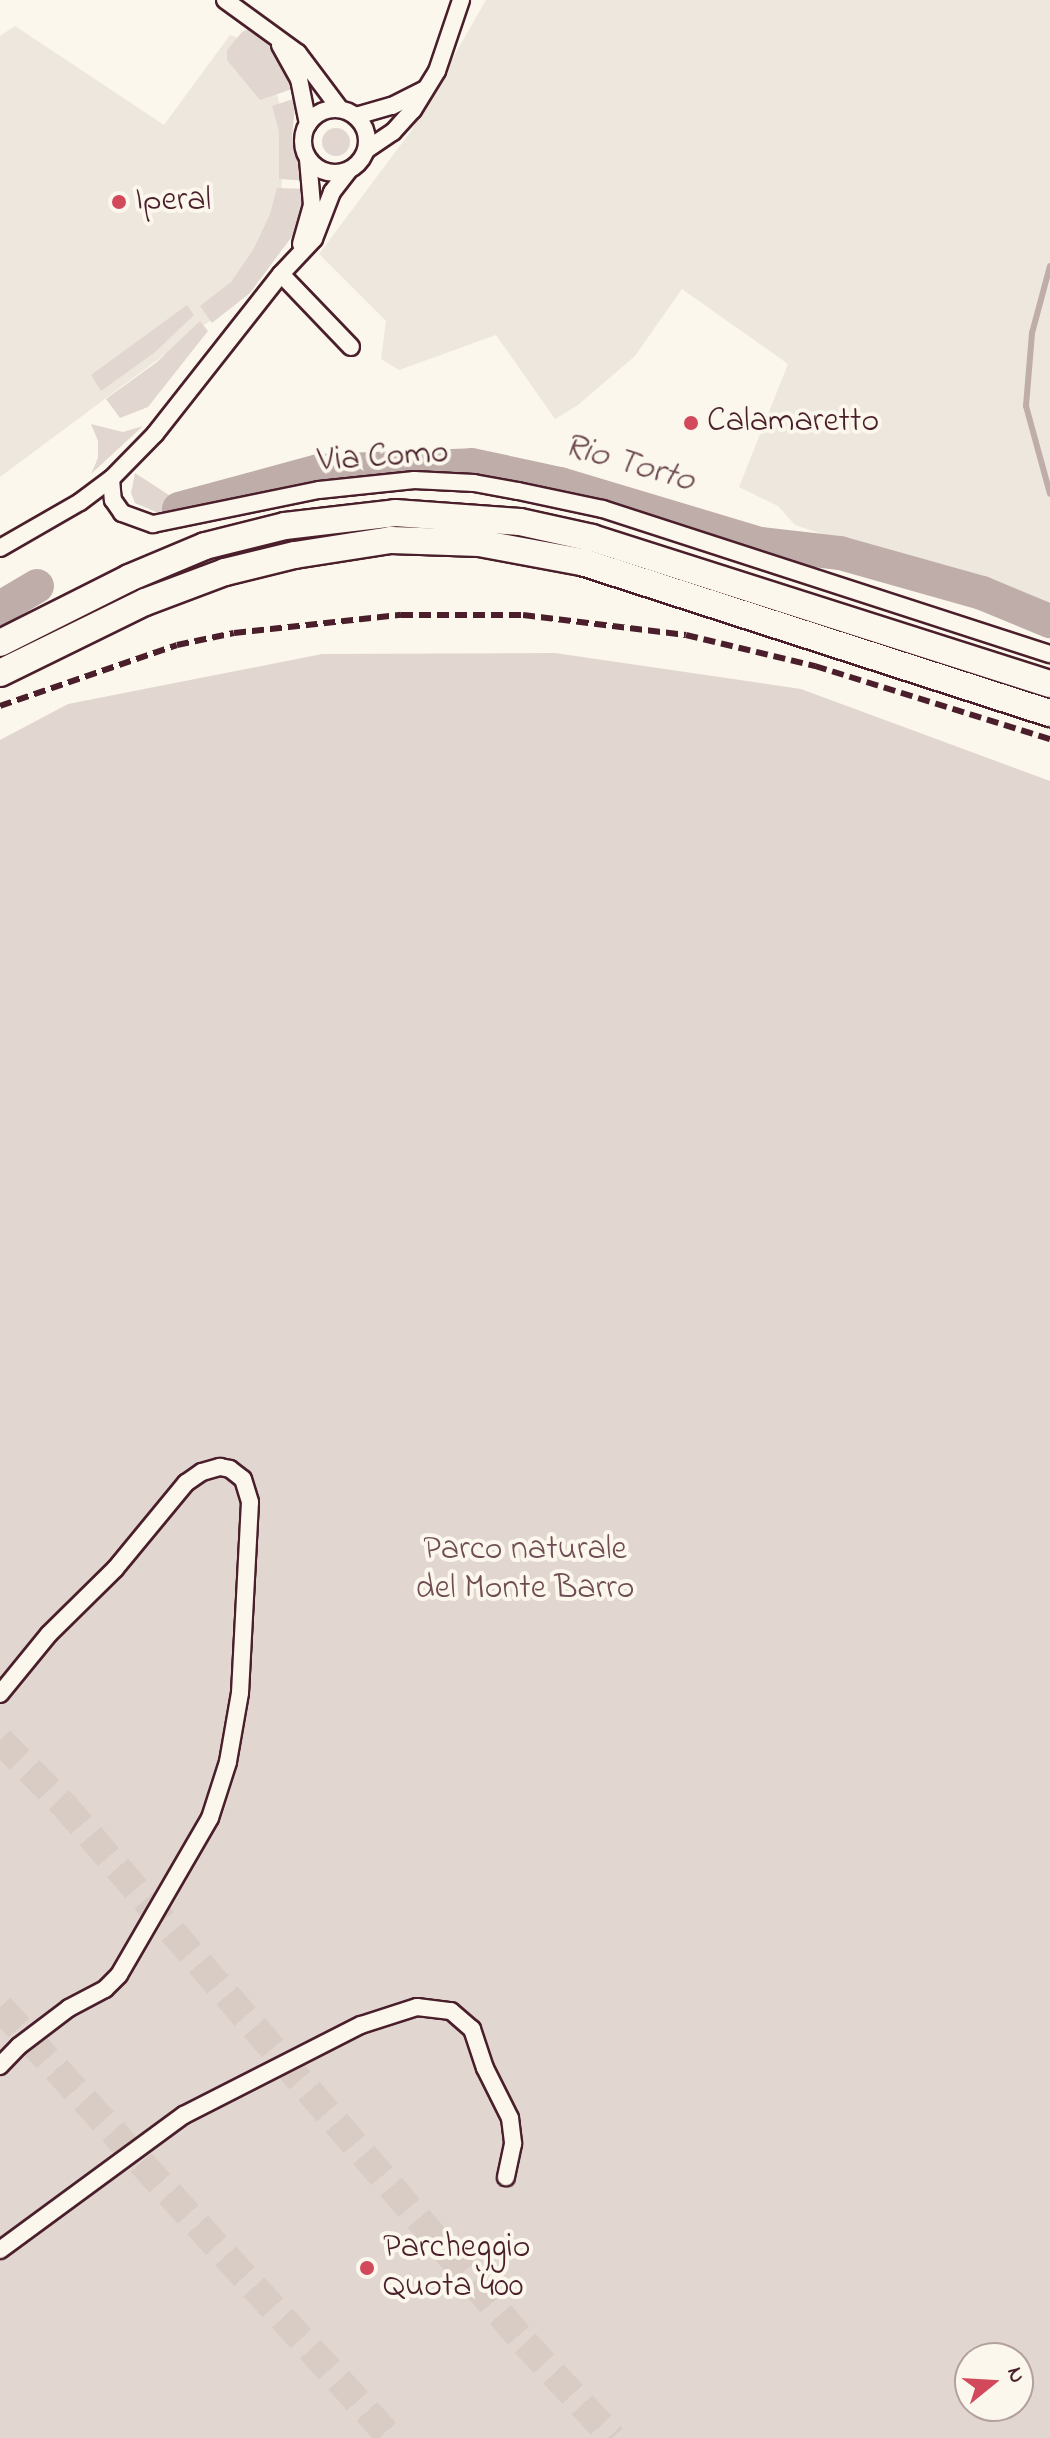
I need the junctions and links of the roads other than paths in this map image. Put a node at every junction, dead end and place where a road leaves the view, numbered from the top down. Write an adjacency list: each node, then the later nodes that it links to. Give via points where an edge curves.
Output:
1 (225, 0): 3 (street)
2 (461, 0): 4 (street, via 437,71)
3 (272, 34): 5 (street, via 298,53); 7 (street, via 294,69)
4 (425, 89): 6 (street); 8 (street, via 393,132)
5 (340, 109): 6 (street); 7 (street, via 322,112)
6 (356, 116): 8 (street, via 366,132)
7 (308, 124): 9 (street, via 303,141)
8 (366, 150): 10 (street)
9 (308, 159): 10 (street, via 331,173); 11 (street, via 312,205)
10 (349, 170): 11 (street, via 332,192 314,239)
11 (296, 257): 12 (street)
12 (281, 274): 13 (street); 14 (street, via 215,362)
13 (351, 347)
14 (111, 479): 15 (street); 17 (street, Via Como, via 113,500 122,513 153,524 319,490 414,480 518,491 603,509)
15 (0, 548)
16 (0, 643): 19 (main road, via 205,546 285,526 395,513 520,522 592,538)
17 (1050, 654)
18 (0, 673): 20 (main road, via 145,602 225,572 391,540 464,543 582,562)
19 (1050, 684)
20 (1050, 713)
21 (0, 1694): 22 (street, via 49,1634 115,1569 179,1489 211,1469 238,1473 250,1502 240,1693 214,1808 119,1975 19,2046)
22 (0, 2066)
23 (506, 2177): 24 (street, via 513,2144 510,2118 472,2029 451,2011 417,2007 361,2025 184,2115)
24 (0, 2250)

